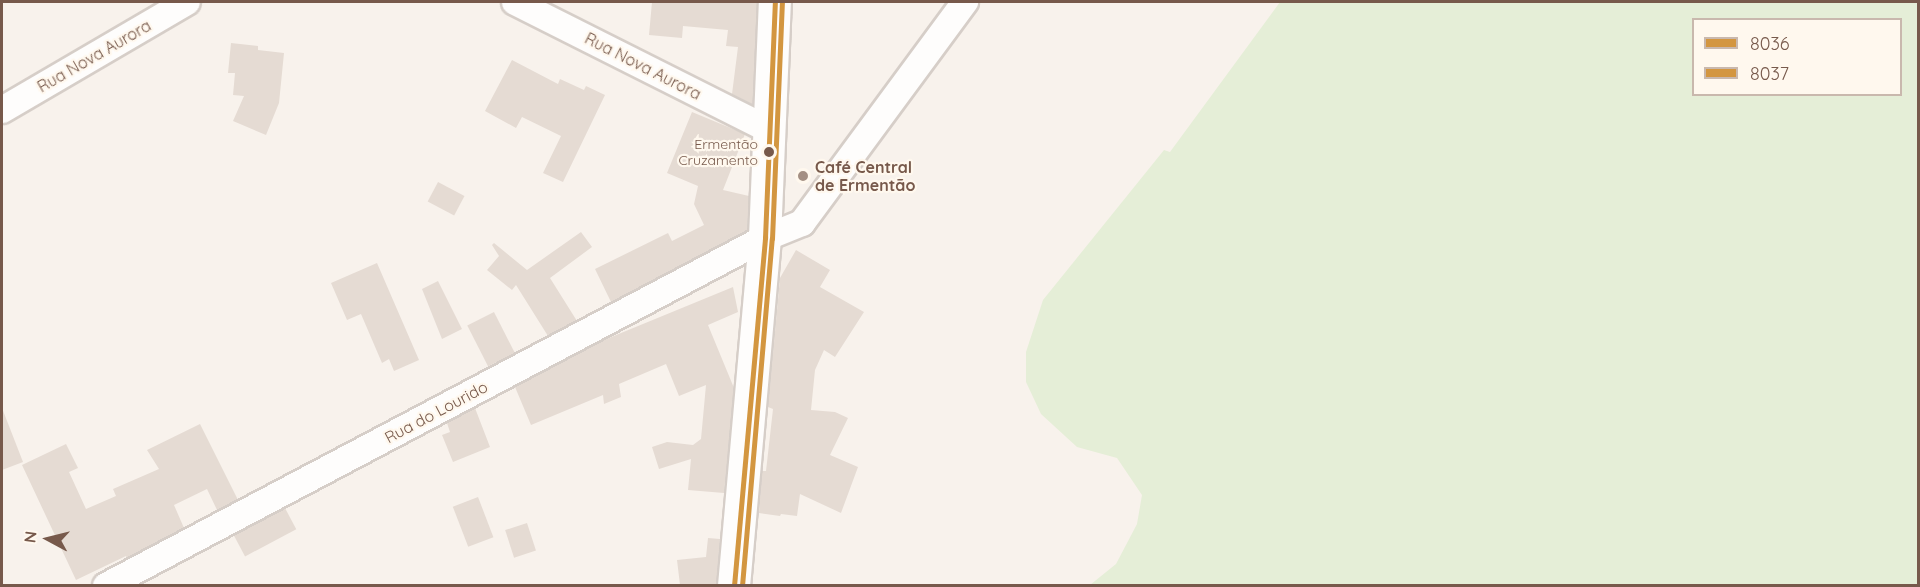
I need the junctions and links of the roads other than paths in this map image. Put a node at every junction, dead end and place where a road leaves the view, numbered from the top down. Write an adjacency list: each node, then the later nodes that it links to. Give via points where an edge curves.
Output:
1 (187, 2): 5 (street, Rua Nova Aurora)
2 (515, 2): 6 (street, Rua Nova Aurora)
3 (775, 2): 6 (street)
4 (965, 2): 7 (street, Rua do Lourido, via 802,223)
5 (2, 110)
6 (770, 130): 7 (street)
7 (765, 238): 8 (street, Rua do Lourido); 9 (street)
8 (106, 585)
9 (734, 585)

